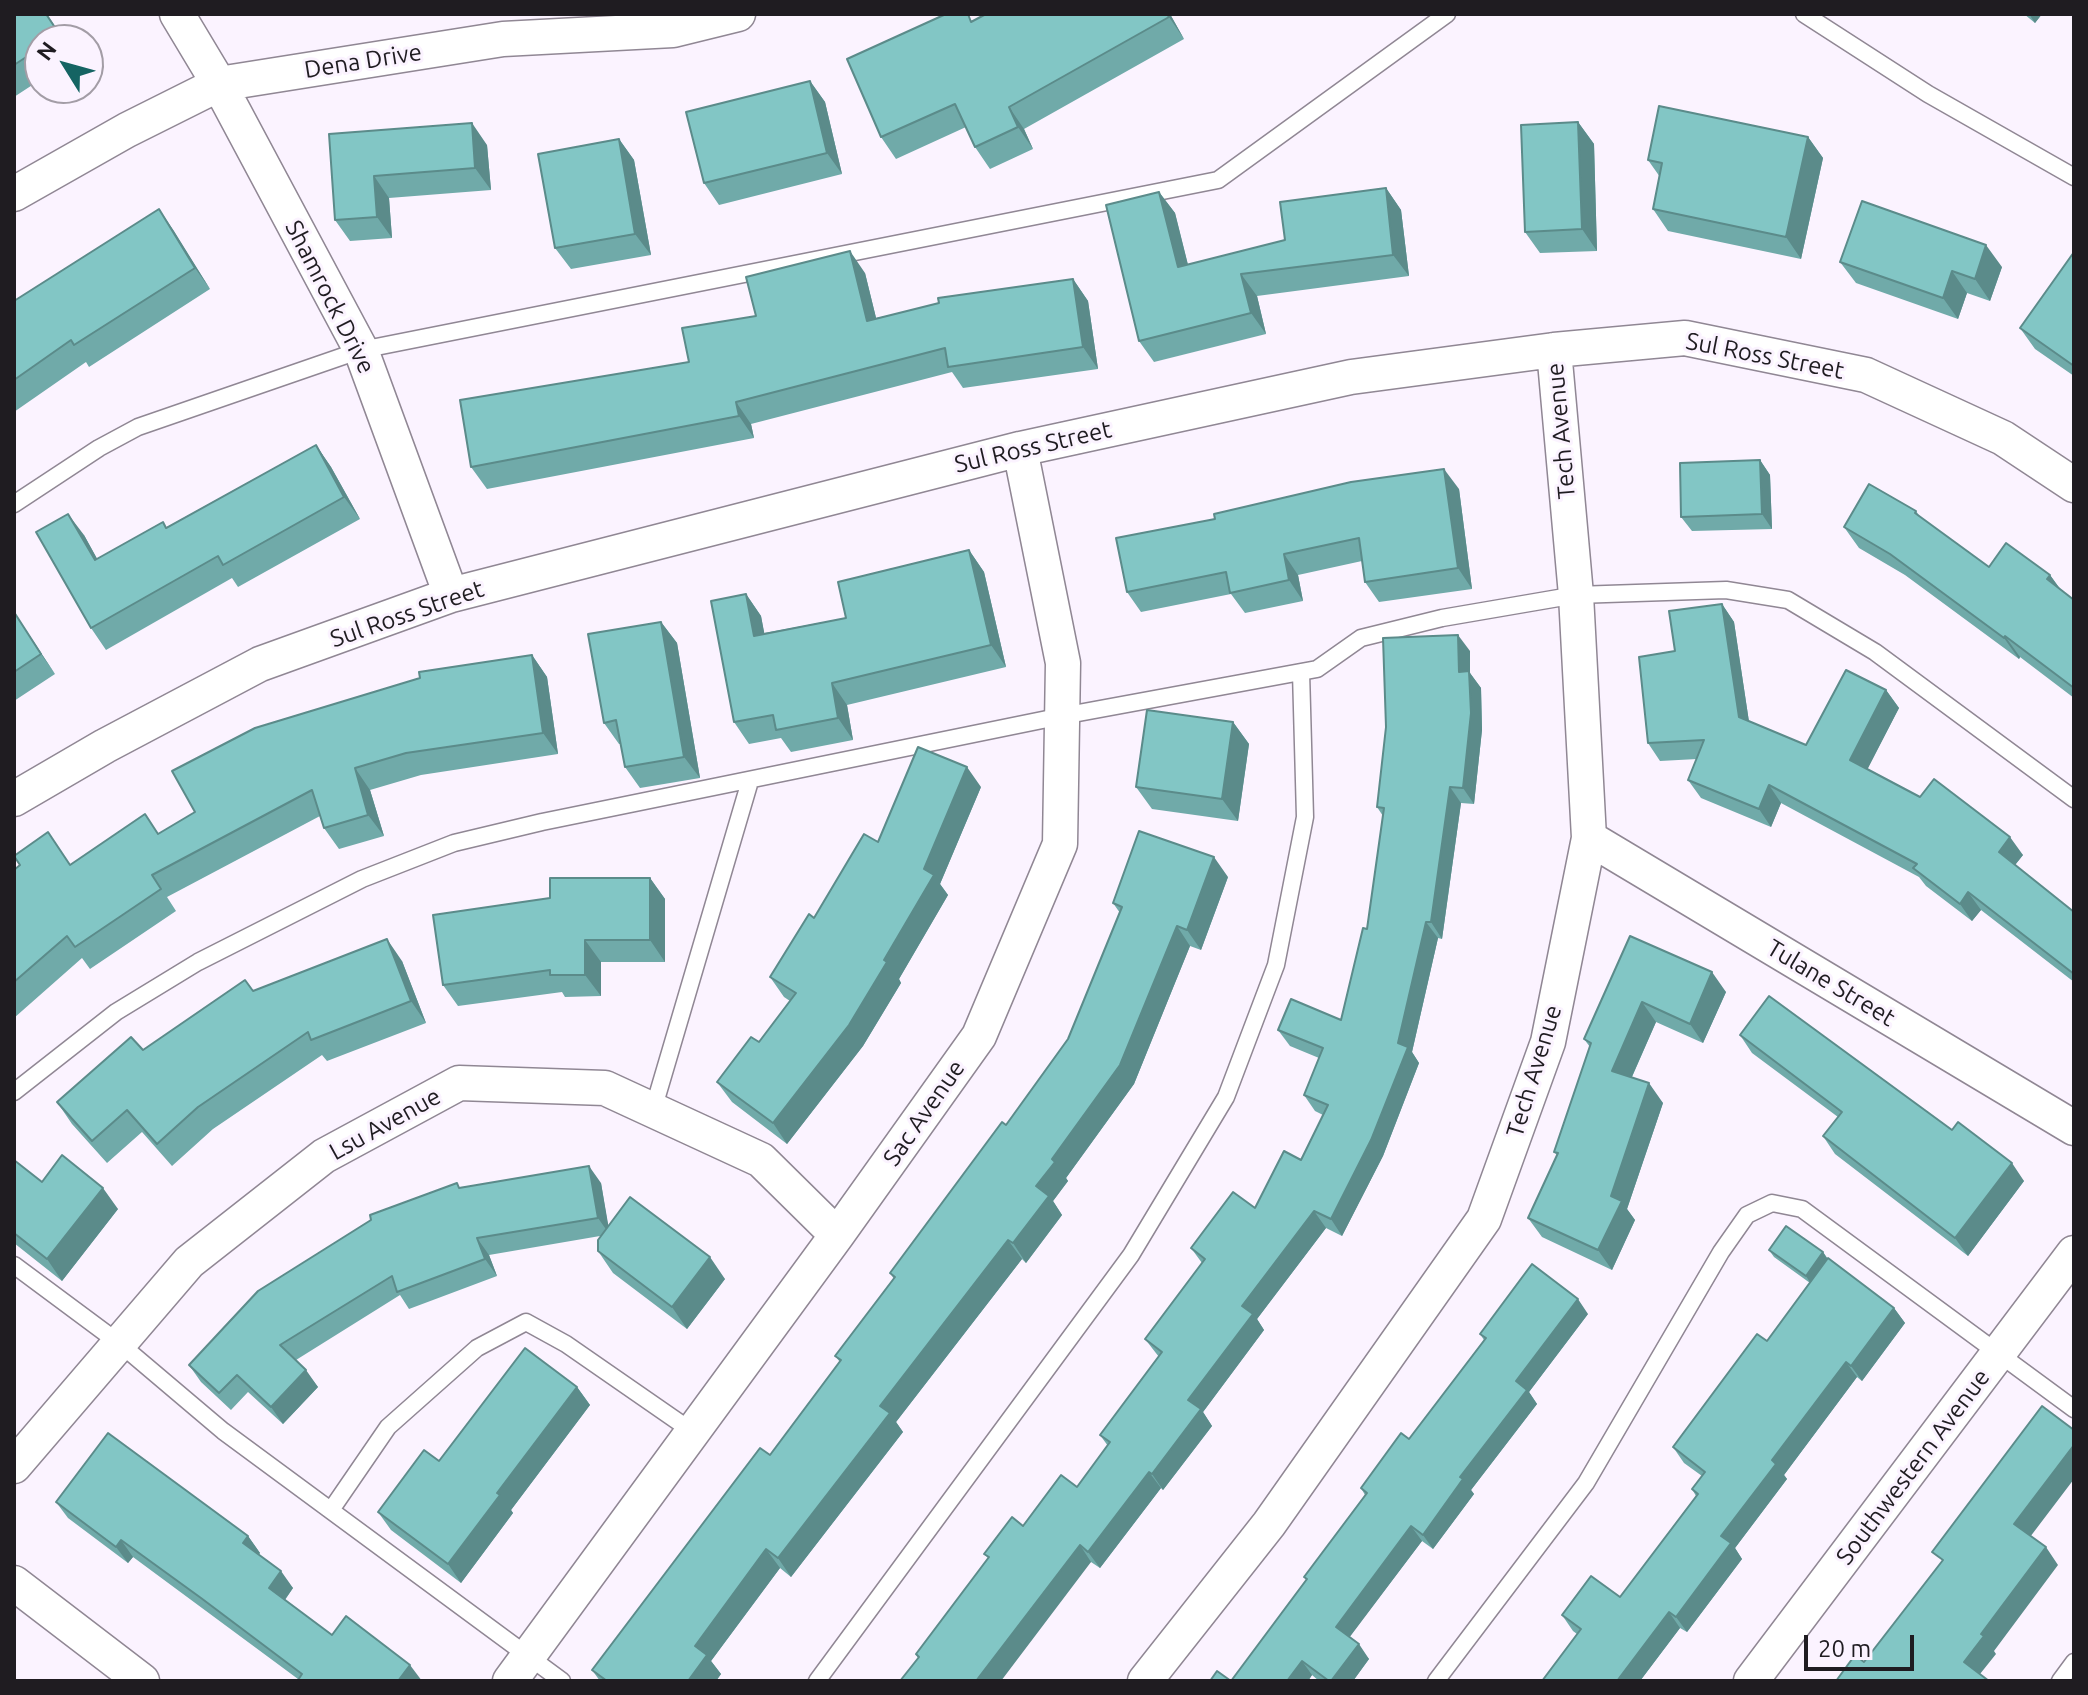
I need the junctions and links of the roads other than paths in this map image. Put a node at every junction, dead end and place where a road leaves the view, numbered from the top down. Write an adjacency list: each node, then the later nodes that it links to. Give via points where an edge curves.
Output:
1 (177, 14): 5 (street, Shamrock Drive)
2 (738, 14): 5 (street, Dena Drive, via 673,30 503,39)
3 (1447, 14): 8 (lane, via 1218,180)
4 (1804, 14): 6 (lane, via 1928,94)
5 (219, 84): 7 (street, Dena Drive); 8 (street, Shamrock Drive)
6 (2074, 177)
7 (14, 194)
8 (361, 350): 12 (lane, via 138,427); 13 (street, Shamrock Drive)
9 (1554, 350): 10 (street, Sul Ross Street, via 1351,377); 11 (street, Sul Ross Street, via 1685,338 1866,375 2003,438); 14 (street, Tech Avenue)
10 (1020, 449): 13 (street, Sul Ross Street); 16 (street, Sac Avenue, via 1063,663)
11 (2074, 485)
12 (14, 504)
13 (451, 595): 18 (street, Sul Ross Street, via 260,664)
14 (1576, 595): 15 (lane, via 1361,638 1317,669); 19 (lane, via 1726,590 1788,600 1875,652); 20 (street, Tech Avenue)
15 (1301, 672): 16 (lane); 38 (lane, via 1305,817 1276,965 1226,1097 1131,1255)
16 (1062, 716): 17 (lane); 24 (street, Sac Avenue, via 1060,844 979,1036)
17 (750, 781): 21 (lane, via 454,843 362,879 198,962 116,1012); 22 (lane)
18 (14, 799)
19 (2074, 799)
20 (1589, 838): 23 (street, Tulane Street); 39 (street, Tech Avenue, via 1548,1042 1484,1219 1269,1524)
21 (14, 1092)
22 (653, 1110): 24 (street, Lsu Avenue, via 761,1160); 27 (street, Lsu Avenue, via 605,1088 459,1083 324,1156 189,1262)
23 (2074, 1128)
24 (837, 1235): 30 (street, Sac Avenue)
25 (2074, 1253): 28 (street, Southwestern Avenue)
26 (14, 1265): 27 (lane)
27 (119, 1343): 31 (street, Lsu Avenue); 32 (lane, via 223,1431)
28 (1999, 1352): 29 (lane); 40 (lane, via 1802,1209 1772,1203 1747,1215 1586,1483); 41 (street, Southwestern Avenue)
29 (2074, 1409)
30 (693, 1432): 32 (lane, via 526,1322 477,1348 388,1427); 35 (street, Sac Avenue)
31 (14, 1466)
32 (331, 1510): 35 (lane)
33 (14, 1583): 36 (street)
34 (2074, 1662): 42 (lane)
35 (519, 1668): 37 (lane)
36 (142, 1681)
37 (562, 1681)
38 (817, 1681)
39 (1145, 1681)
40 (1436, 1681)
41 (1751, 1681)
42 (2060, 1681)

